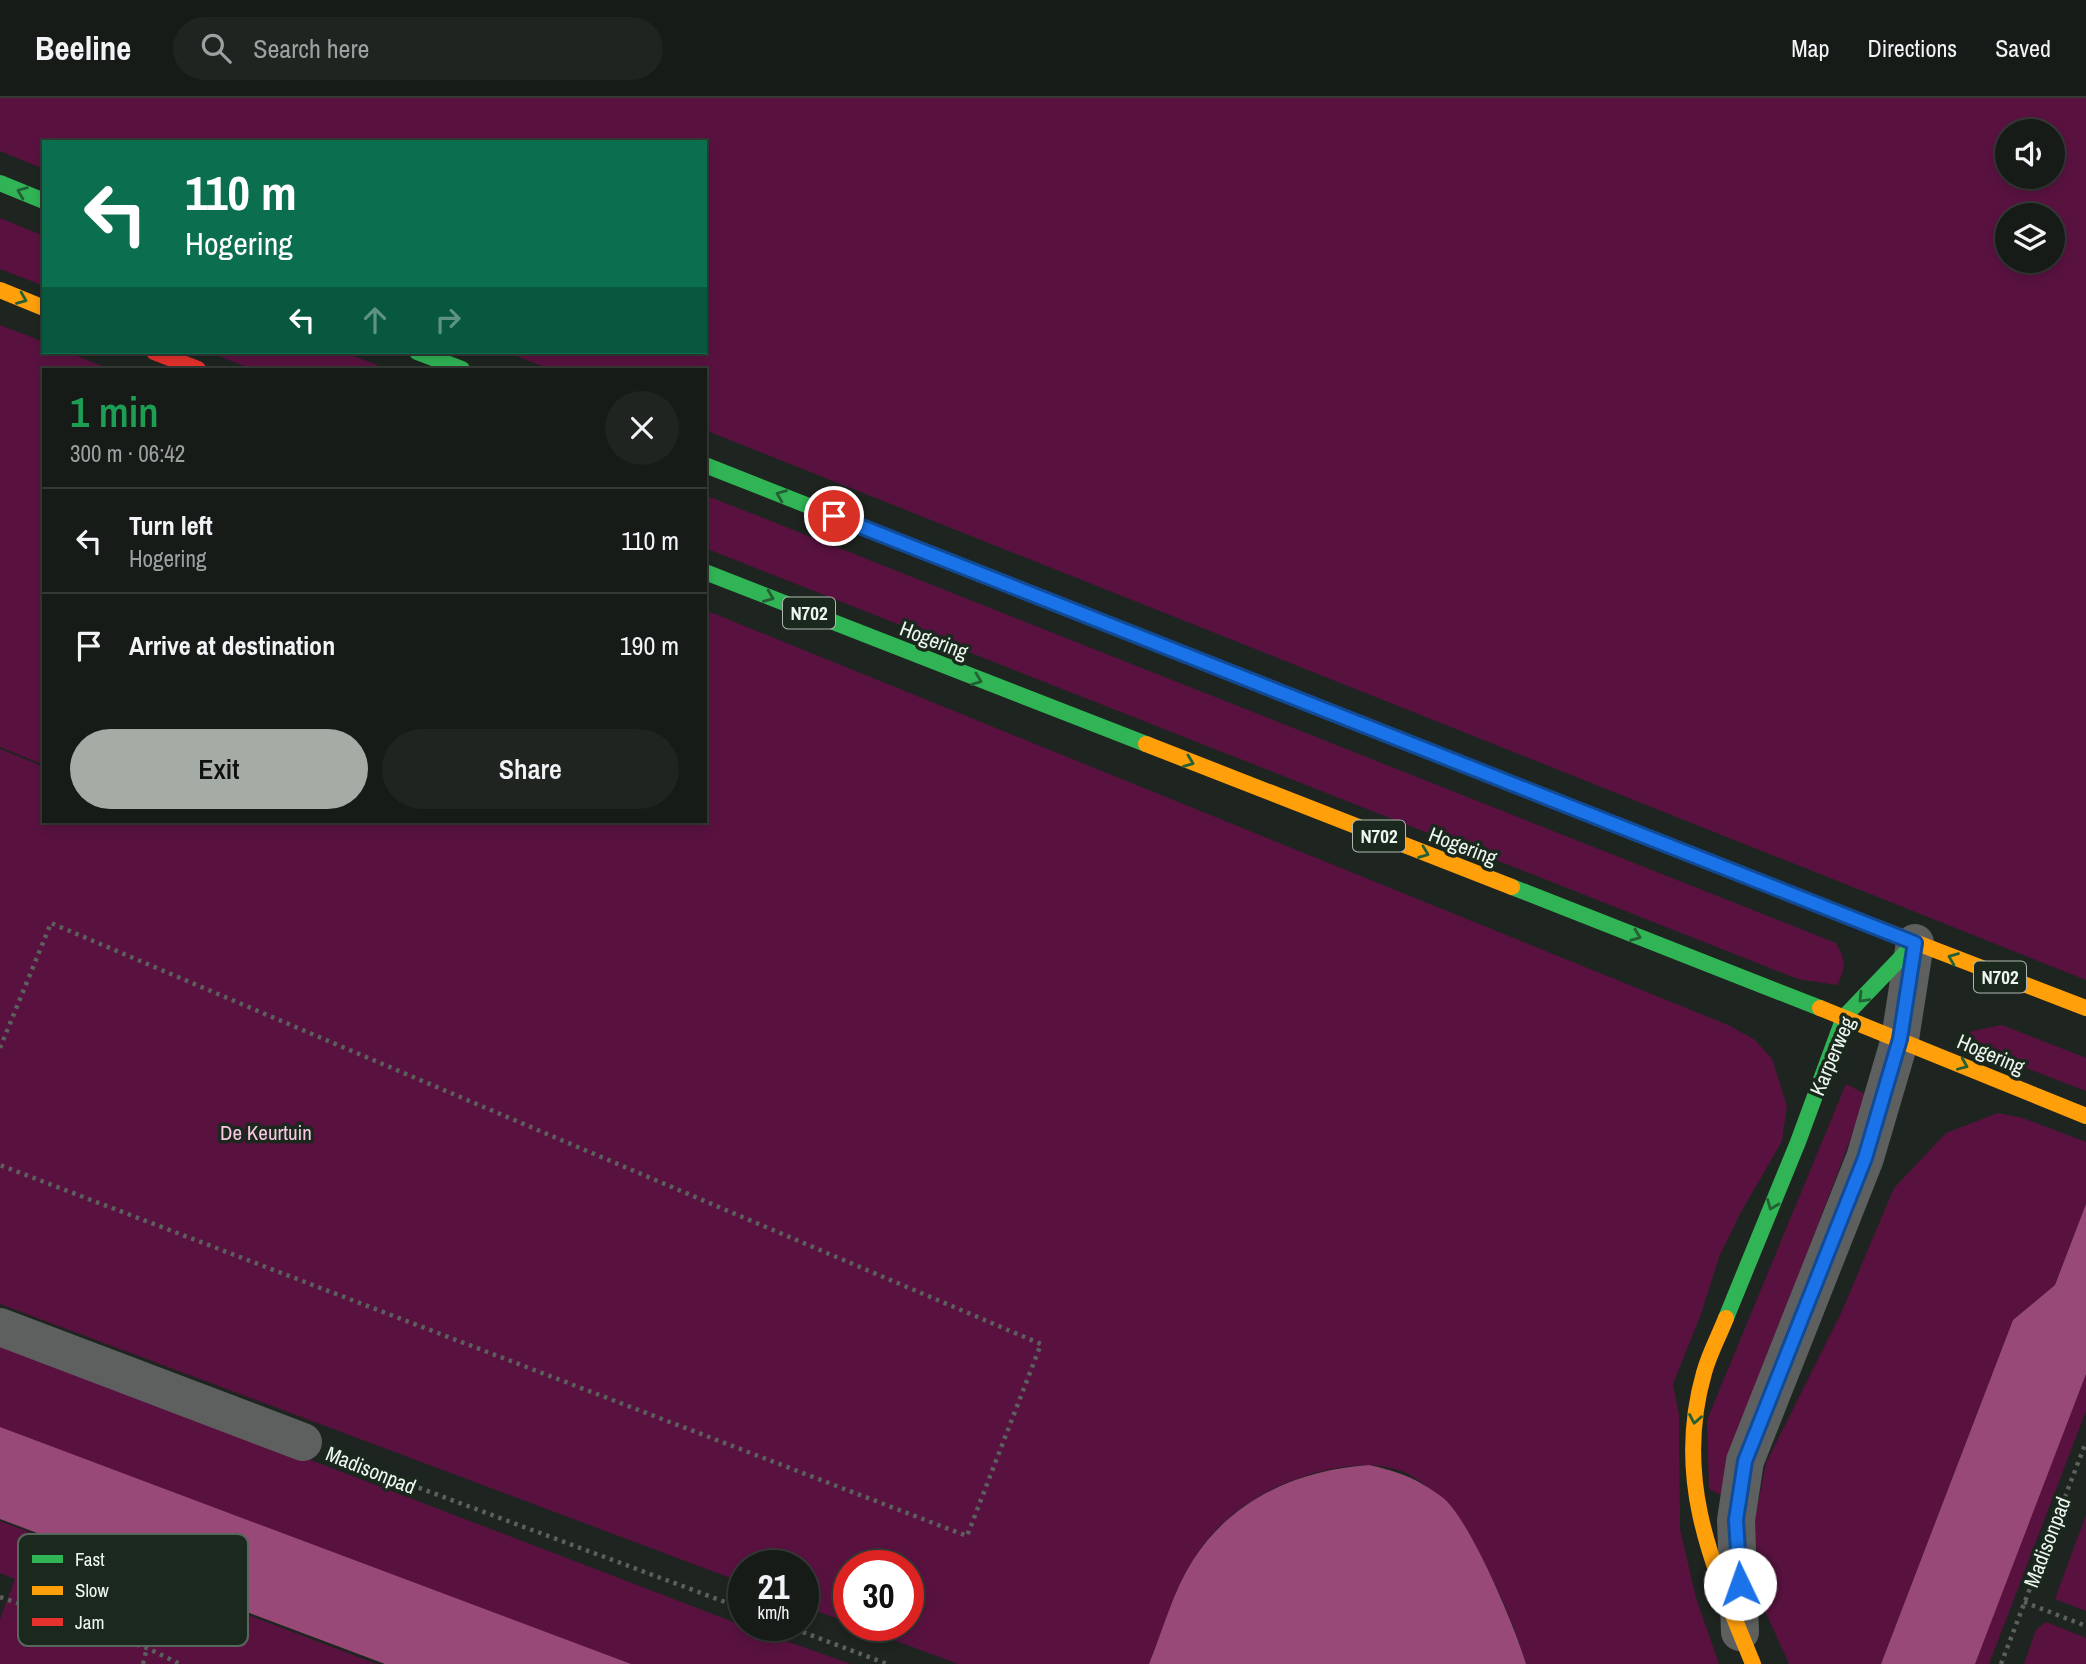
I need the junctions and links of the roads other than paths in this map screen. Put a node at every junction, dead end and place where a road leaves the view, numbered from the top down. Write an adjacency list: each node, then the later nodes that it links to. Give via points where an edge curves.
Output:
1 (0, 183): 2 (main road, one-way to 1)
2 (42, 200)
3 (0, 290): 4 (main road, one-way to 4)
4 (42, 307)
5 (159, 354): 7 (main road)
6 (422, 354): 8 (main road)
7 (195, 368)
8 (459, 368)
9 (707, 467): 11 (main road, N702, one-way to 9)
10 (707, 573): 13 (main road, Hogering / N702, one-way to 13)
11 (1915, 943): 12 (main road, N702, one-way to 11); 13 (main road, Karperweg, one-way to 13); 14 (street, Karperweg)
12 (2086, 1008)
13 (1844, 1017): 14 (main road, Hogering / N702); 18 (main road, Karperweg, one-way to 18, via 1704,1371 1693,1427 1698,1506 1709,1556)
14 (1900, 1039): 15 (main road, Hogering / N702, one-way to 15); 18 (street, Karperweg, via 1865,1158 1745,1461 1736,1520)
15 (2086, 1116)
16 (0, 1327): 17 (street, Madisonpad)
17 (303, 1443)
18 (1746, 1648)

